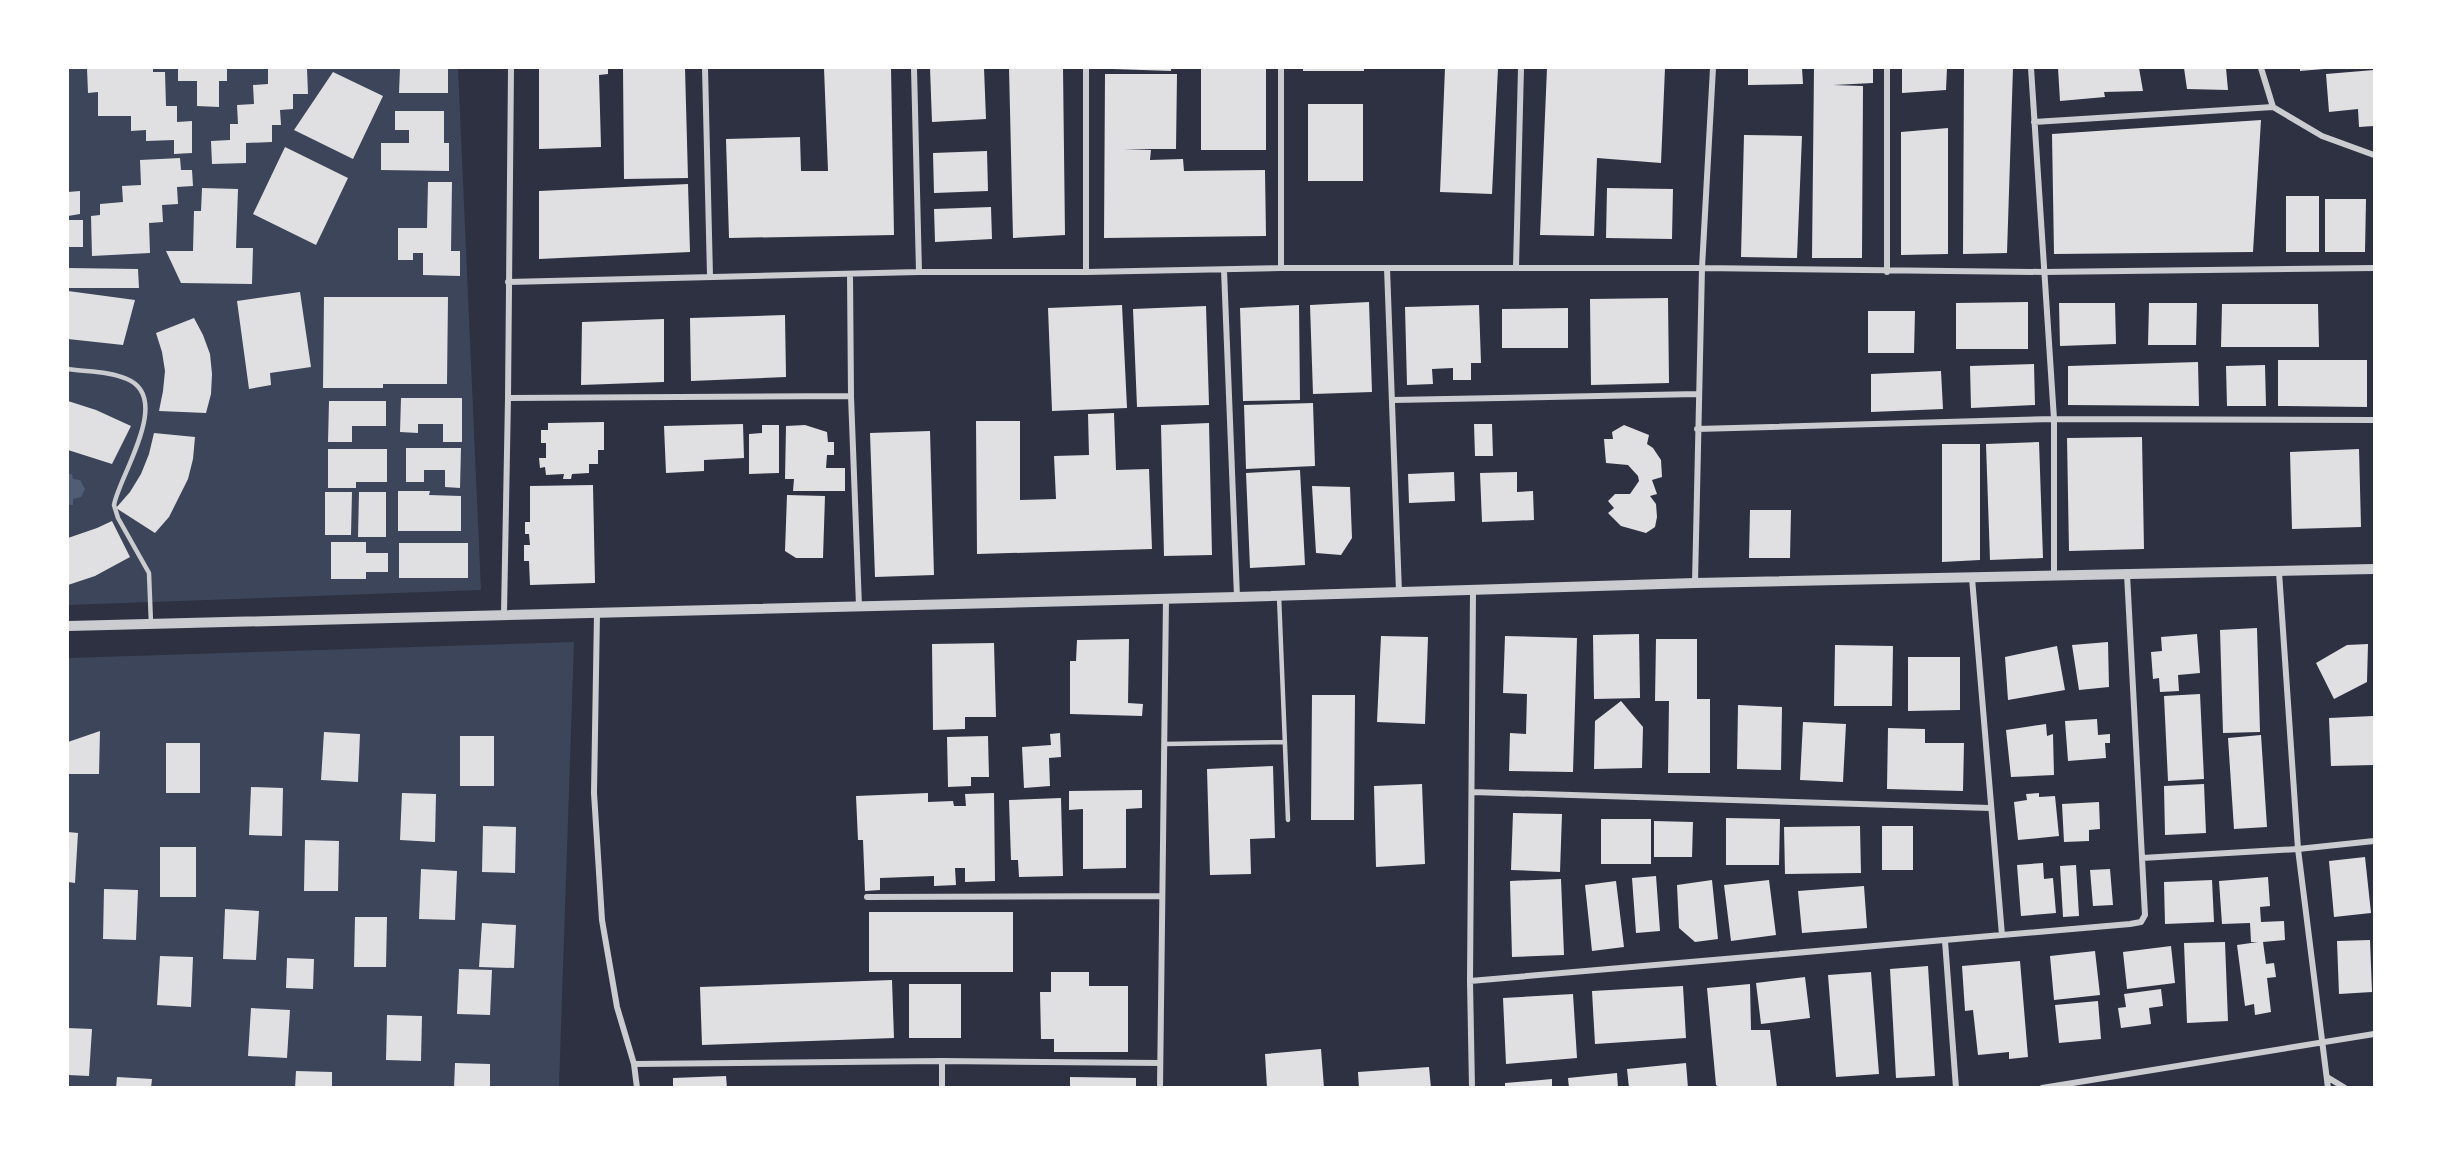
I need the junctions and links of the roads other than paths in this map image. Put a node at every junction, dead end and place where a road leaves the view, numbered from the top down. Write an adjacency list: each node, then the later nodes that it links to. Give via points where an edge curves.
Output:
1 (511, 68): 26 (street)
2 (705, 68): 25 (street)
3 (914, 68): 20 (street)
4 (1086, 68): 21 (street)
5 (1281, 68): 15 (street)
6 (1521, 68): 14 (street)
7 (1713, 68): 17 (street)
8 (1887, 68): 22 (street)
9 (2031, 68): 12 (street)
10 (2261, 68): 11 (street)
11 (2273, 107): 12 (street); 13 (street, via 2322,136)
12 (2034, 122): 23 (street)
13 (2374, 154)
14 (1516, 267): 16 (street); 17 (street)
15 (1281, 268): 16 (street); 19 (street)
16 (1387, 268): 31 (street)
17 (1701, 268): 22 (street); 28 (street)
18 (2374, 268): 23 (street)
19 (1224, 270): 21 (street); 44 (street)
20 (919, 272): 21 (street); 24 (street)
21 (1086, 272)
22 (1887, 272): 23 (street)
23 (2043, 272): 32 (street)
24 (850, 274): 25 (street); 29 (street)
25 (710, 276): 26 (street)
26 (508, 282): 30 (street)
27 (68, 369): 49 (lane, via 129,379 141,388 146,409 140,440 114,505 149,573)
28 (1698, 394): 31 (street); 34 (street)
29 (851, 396): 30 (street); 46 (street)
30 (508, 398): 48 (street)
31 (1393, 400): 42 (street)
32 (2054, 419): 33 (street); 34 (street); 38 (street)
33 (2374, 420)
34 (1698, 429): 40 (street)
35 (2374, 569): 36 (street)
36 (2279, 572): 37 (street); 57 (street)
37 (2127, 574): 38 (street); 58 (street)
38 (2054, 575): 39 (street)
39 (1972, 578): 40 (street); 54 (street)
40 (1695, 583): 41 (street)
41 (1473, 591): 42 (street); 53 (street)
42 (1399, 592): 43 (street)
43 (1279, 596): 44 (street); 51 (lane)
44 (1237, 597): 45 (street)
45 (1166, 599): 46 (street); 52 (street)
46 (860, 606): 47 (street)
47 (597, 613): 48 (street); 68 (street, via 594,793 602,920 617,1007)
48 (504, 614): 49 (street)
49 (151, 624): 50 (street)
50 (68, 626)
51 (1285, 741): 52 (lane); 55 (lane)
52 (1164, 744): 59 (street)
53 (1472, 792): 54 (street); 63 (street)
54 (1990, 808): 61 (street)
55 (1288, 820)
56 (2374, 841): 57 (street)
57 (2298, 849): 58 (street); 65 (street)
58 (2142, 858): 61 (street, via 2145,915 2141,922)
59 (1162, 896): 60 (street); 67 (street)
60 (867, 897)
61 (2002, 935): 62 (street)
62 (1945, 941): 63 (street); 74 (street)
63 (1470, 981): 73 (street)
64 (2374, 1034): 65 (street)
65 (2321, 1043): 69 (street); 75 (street)
66 (942, 1061): 67 (street); 68 (street); 71 (street)
67 (1160, 1063): 72 (street)
68 (634, 1064): 70 (street)
69 (2327, 1077): 76 (street); 77 (street)
70 (637, 1088)
71 (942, 1088)
72 (1160, 1088)
73 (1472, 1088)
74 (1956, 1088)
75 (2042, 1088)
76 (2328, 1088)
77 (2345, 1088)

